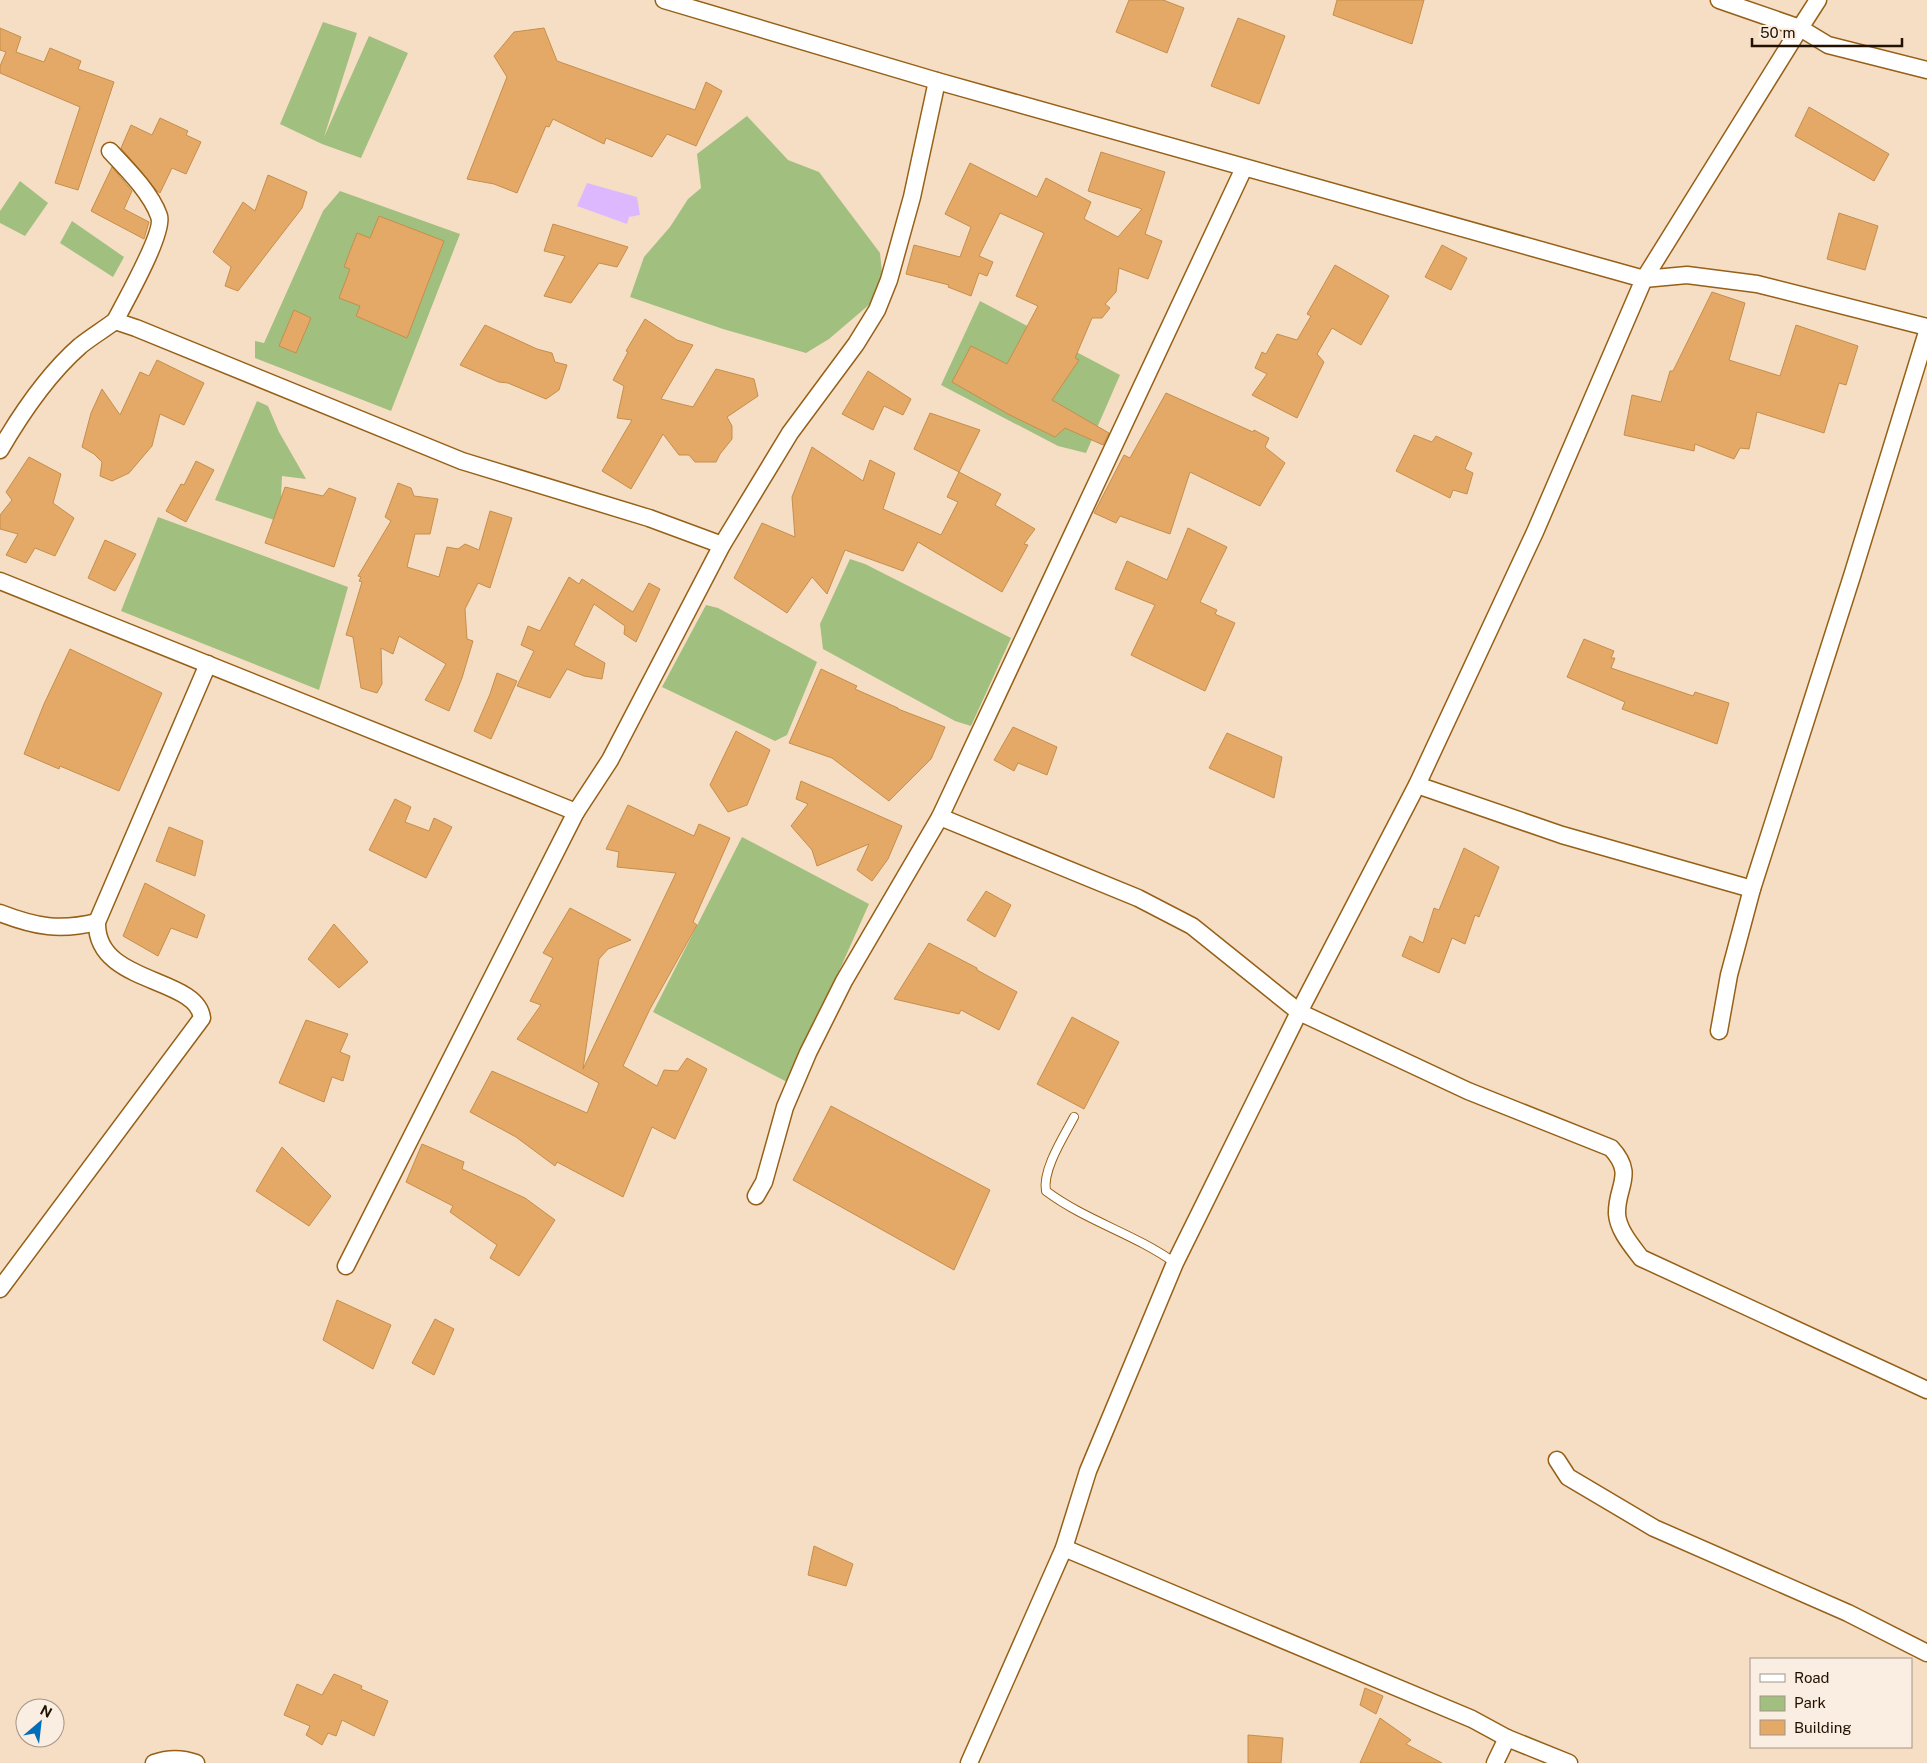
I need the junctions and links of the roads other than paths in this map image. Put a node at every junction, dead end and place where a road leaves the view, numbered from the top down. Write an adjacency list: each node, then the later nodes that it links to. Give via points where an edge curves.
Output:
1 (664, 0): 6 (street)
2 (1719, 0): 4 (street)
3 (1818, 0): 4 (street)
4 (1800, 28): 5 (street, via 1828,45); 9 (street)
5 (1927, 70)
6 (937, 81): 8 (street); 14 (street, via 912,197 889,280 877,310 790,433)
7 (110, 151): 10 (street, via 139,182 160,216 161,224)
8 (1244, 168): 9 (street); 19 (street)
9 (1644, 279): 11 (street, via 1687,275 1757,284); 17 (street, via 1536,532)
10 (115, 321): 13 (street, via 80,346 48,379); 14 (street, via 462,461 649,518)
11 (1927, 327)
12 (1927, 332): 20 (street)
13 (0, 450)
14 (722, 546): 18 (street, via 610,760)
15 (0, 581): 16 (street)
16 (208, 664): 18 (street); 22 (street)
17 (1417, 785): 20 (street, via 1562,835); 23 (street)
18 (576, 812): 28 (street)
19 (940, 817): 23 (street, via 1138,898 1192,926); 26 (street, via 849,972 808,1053 785,1107 764,1182)
20 (1752, 889): 24 (street, via 1729,975)
21 (0, 913): 22 (street, via 48,927 77,927)
22 (97, 922): 29 (street, via 103,946 118,964 192,999 201,1009 202,1018)
23 (1299, 1012): 27 (street); 30 (street, via 1468,1091 1612,1148 1621,1158 1624,1172 1617,1214 1624,1234 1641,1258)
24 (1719, 1031)
25 (1074, 1117): 27 (lane, via 1050,1166 1046,1191 1091,1218 1153,1248)
26 (756, 1196)
27 (1174, 1263): 32 (street, via 1088,1471)
28 (346, 1266)
29 (0, 1289)
30 (1927, 1390)
31 (1557, 1460): 33 (street, via 1568,1477 1654,1528 1848,1613)
32 (1064, 1548): 34 (street, via 1472,1719); 37 (street)
33 (1927, 1652)
34 (1507, 1738): 38 (street); 39 (street)
35 (154, 1763): 36 (street, via 164,1759)
36 (196, 1763)
37 (968, 1763)
38 (1495, 1763)
39 (1569, 1763)

